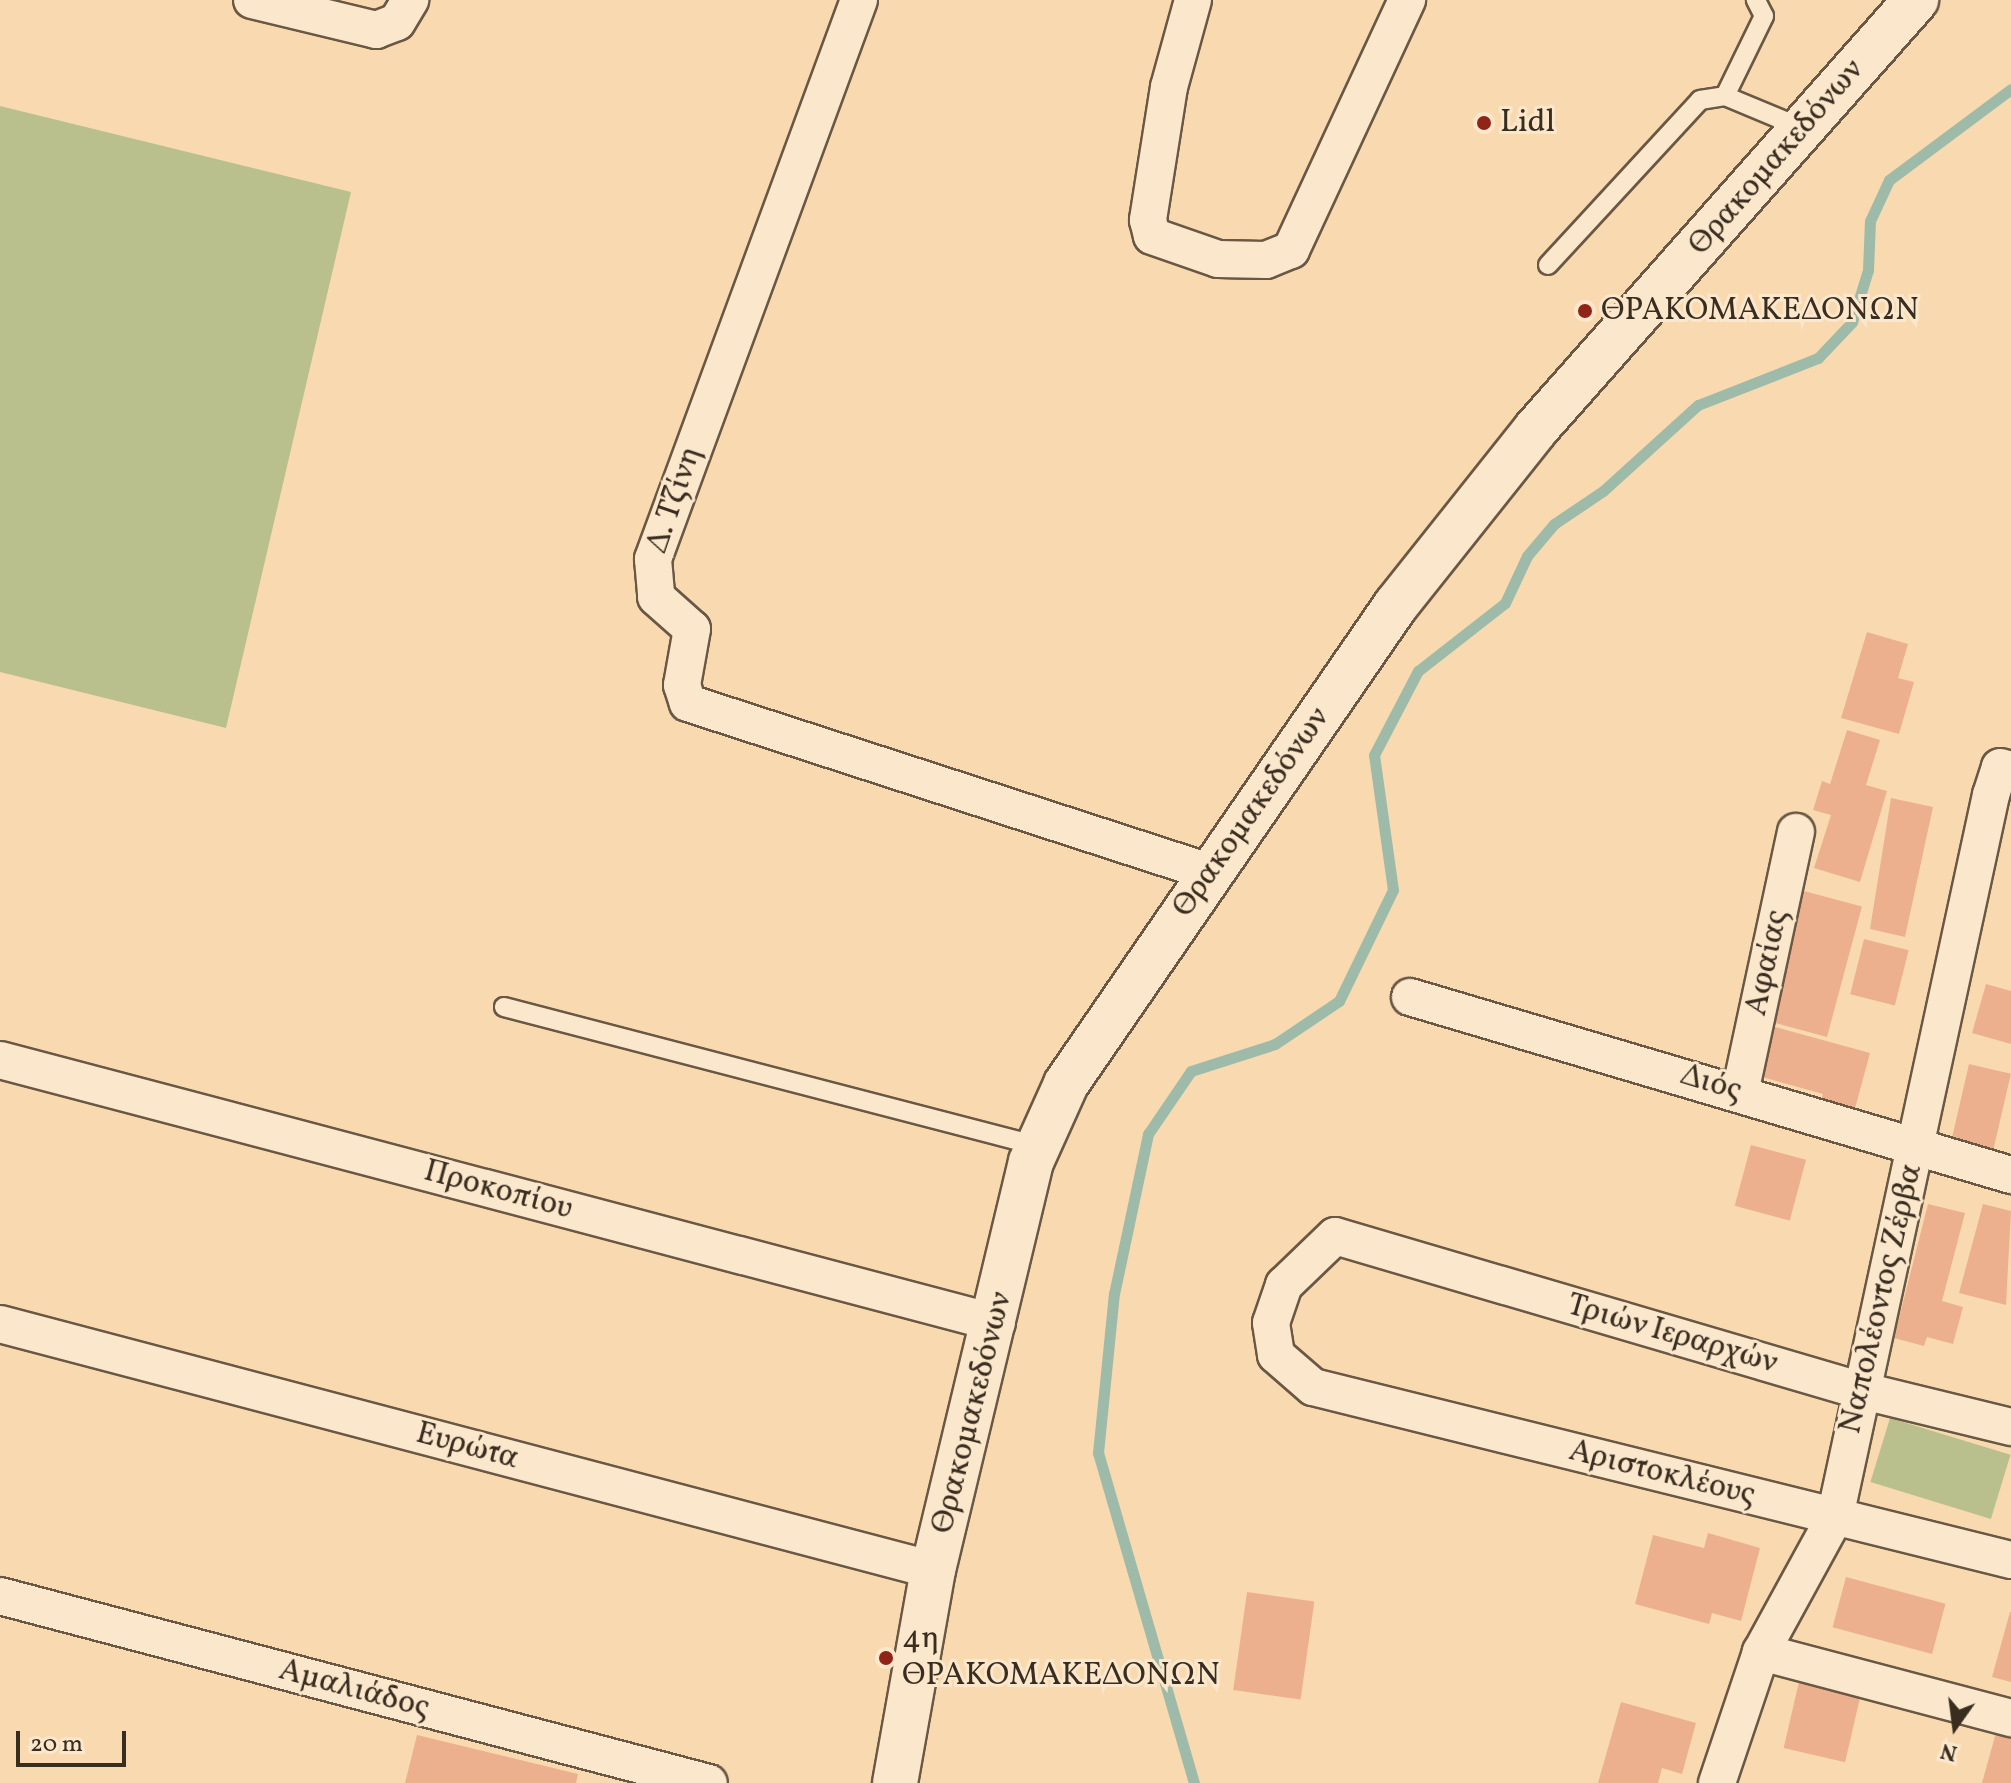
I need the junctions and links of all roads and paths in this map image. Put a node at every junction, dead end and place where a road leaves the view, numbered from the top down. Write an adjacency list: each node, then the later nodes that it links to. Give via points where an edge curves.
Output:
1 (252, 0): 2 (street, via 376,30 397,22)
2 (410, 0)
3 (859, 0): 13 (street, Δ. Τζίνη, via 653,559 656,597 692,629 682,685 688,703)
4 (1193, 0): 5 (street, via 1169,87 1148,220 1152,236 1218,259 1266,260 1291,250)
5 (1407, 0)
6 (1756, 0): 8 (lane, via 1764,16)
7 (1916, 0): 9 (main road, Θρακομακεδόνων)
8 (1725, 96): 9 (lane); 10 (lane, via 1700,100)
9 (1805, 129): 13 (main road, Θρακομακεδόνων, via 1525,442 1396,605)
10 (1548, 265)
11 (2001, 783): 19 (street, Ναπολέοντος Ζέρβα)
12 (1796, 832): 17 (street, Αφαίας)
13 (1209, 872): 18 (main road, Θρακομακεδόνων, via 1066,1084)
14 (1410, 997): 17 (street, Διός)
15 (504, 1007): 18 (lane)
16 (0, 1060): 22 (street, Προκοπίου)
17 (1740, 1093): 19 (street, Διός)
18 (1038, 1146): 22 (main road, Θρακομακεδόνων)
19 (1915, 1150): 20 (street, Διός); 24 (street, Ναπολέοντος Ζέρβα)
20 (2011, 1175)
21 (1335, 1236): 24 (street, Τριών Ιεραρχών); 26 (street, Αριστοκλέους, via 1284,1285 1271,1323 1276,1355 1313,1387)
22 (997, 1323): 28 (main road, Θρακομακεδόνων)
23 (0, 1324): 28 (street, Ευρώτα)
24 (1859, 1390): 25 (street, Τριών Ιεραρχών); 26 (street, Ναπολέοντος Ζέρβα)
25 (2011, 1427)
26 (1835, 1517): 27 (street, Αριστοκλέους); 30 (street, Ναπολέοντος Ζέρβα)
27 (2011, 1560)
28 (933, 1570): 33 (main road, Θρακομακεδόνων)
29 (0, 1596): 32 (street, Αμαλιάδος)
30 (1761, 1652): 31 (street); 34 (street, Ναπολέοντος Ζέρβα)
31 (2011, 1718)
32 (709, 1783)
33 (895, 1783)
34 (1717, 1783)

